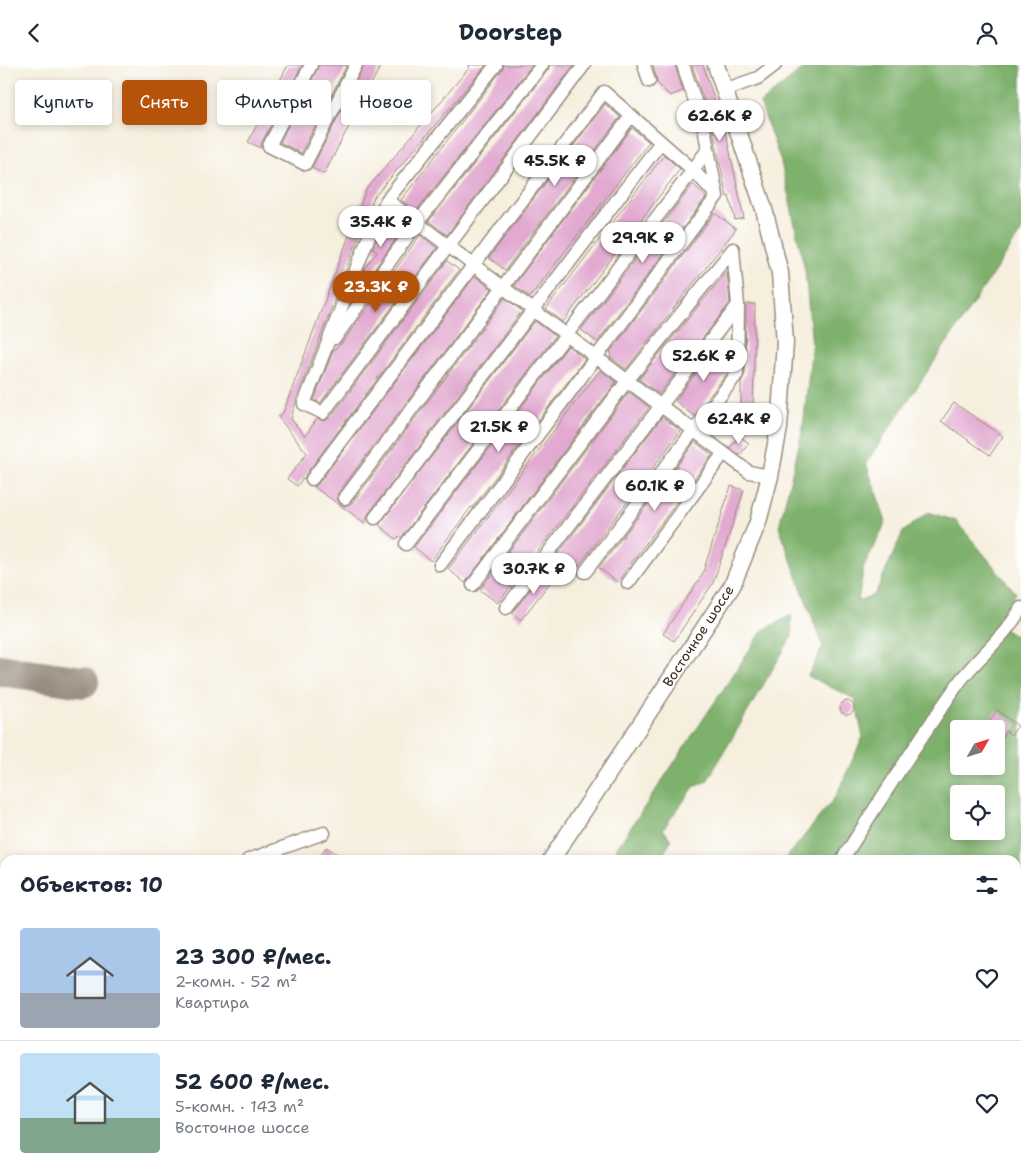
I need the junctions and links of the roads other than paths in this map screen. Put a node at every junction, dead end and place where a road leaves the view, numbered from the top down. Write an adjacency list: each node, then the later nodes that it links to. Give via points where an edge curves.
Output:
1 (311, 65): 2 (street, via 269,146 305,164)
2 (356, 65)
3 (496, 65): 17 (street)
4 (542, 65): 18 (street)
5 (584, 65): 19 (street)
6 (644, 65): 10 (street)
7 (683, 65): 14 (street)
8 (716, 65): 11 (main road, Восточное шоссе)
9 (775, 65): 11 (street, via 758,78)
10 (649, 81)
11 (724, 90): 33 (main road, Восточное шоссе, via 764,209 780,273 785,343 779,428)
12 (631, 116): 13 (street); 20 (street, via 604,92); 21 (street)
13 (661, 142): 15 (street); 25 (street)
14 (708, 149): 15 (street); 16 (street)
15 (693, 170): 16 (street); 26 (street)
16 (717, 196): 28 (street)
17 (387, 200): 18 (street); 22 (street, via 366,241)
18 (418, 223): 19 (street); 24 (street)
19 (448, 246): 20 (street); 27 (street, via 323,413 304,404)
20 (473, 265): 21 (street); 34 (street)
21 (503, 287): 25 (street); 35 (street)
22 (344, 300): 24 (street); 27 (street)
23 (738, 305): 29 (street, via 733,249); 30 (street); 31 (street, via 736,374)
24 (356, 309): 27 (street)
25 (533, 310): 26 (street); 36 (street)
26 (566, 335): 28 (street); 37 (street)
27 (325, 353)
28 (596, 357): 29 (street); 38 (street)
29 (628, 381): 30 (street); 41 (street)
30 (660, 406): 31 (street); 42 (street)
31 (693, 431): 32 (street); 39 (street)
32 (724, 454): 33 (street, via 748,472); 40 (street)
33 (770, 476): 46 (main road, Восточное шоссе, via 758,521 732,586)
34 (312, 479)
35 (345, 499)
36 (374, 519)
37 (406, 544)
38 (440, 565)
39 (585, 572)
40 (628, 583)
41 (472, 585)
42 (506, 608)
43 (1021, 608): 47 (street, via 962,679)
44 (324, 833): 45 (street)
45 (262, 855)
46 (554, 855)
47 (845, 855)

